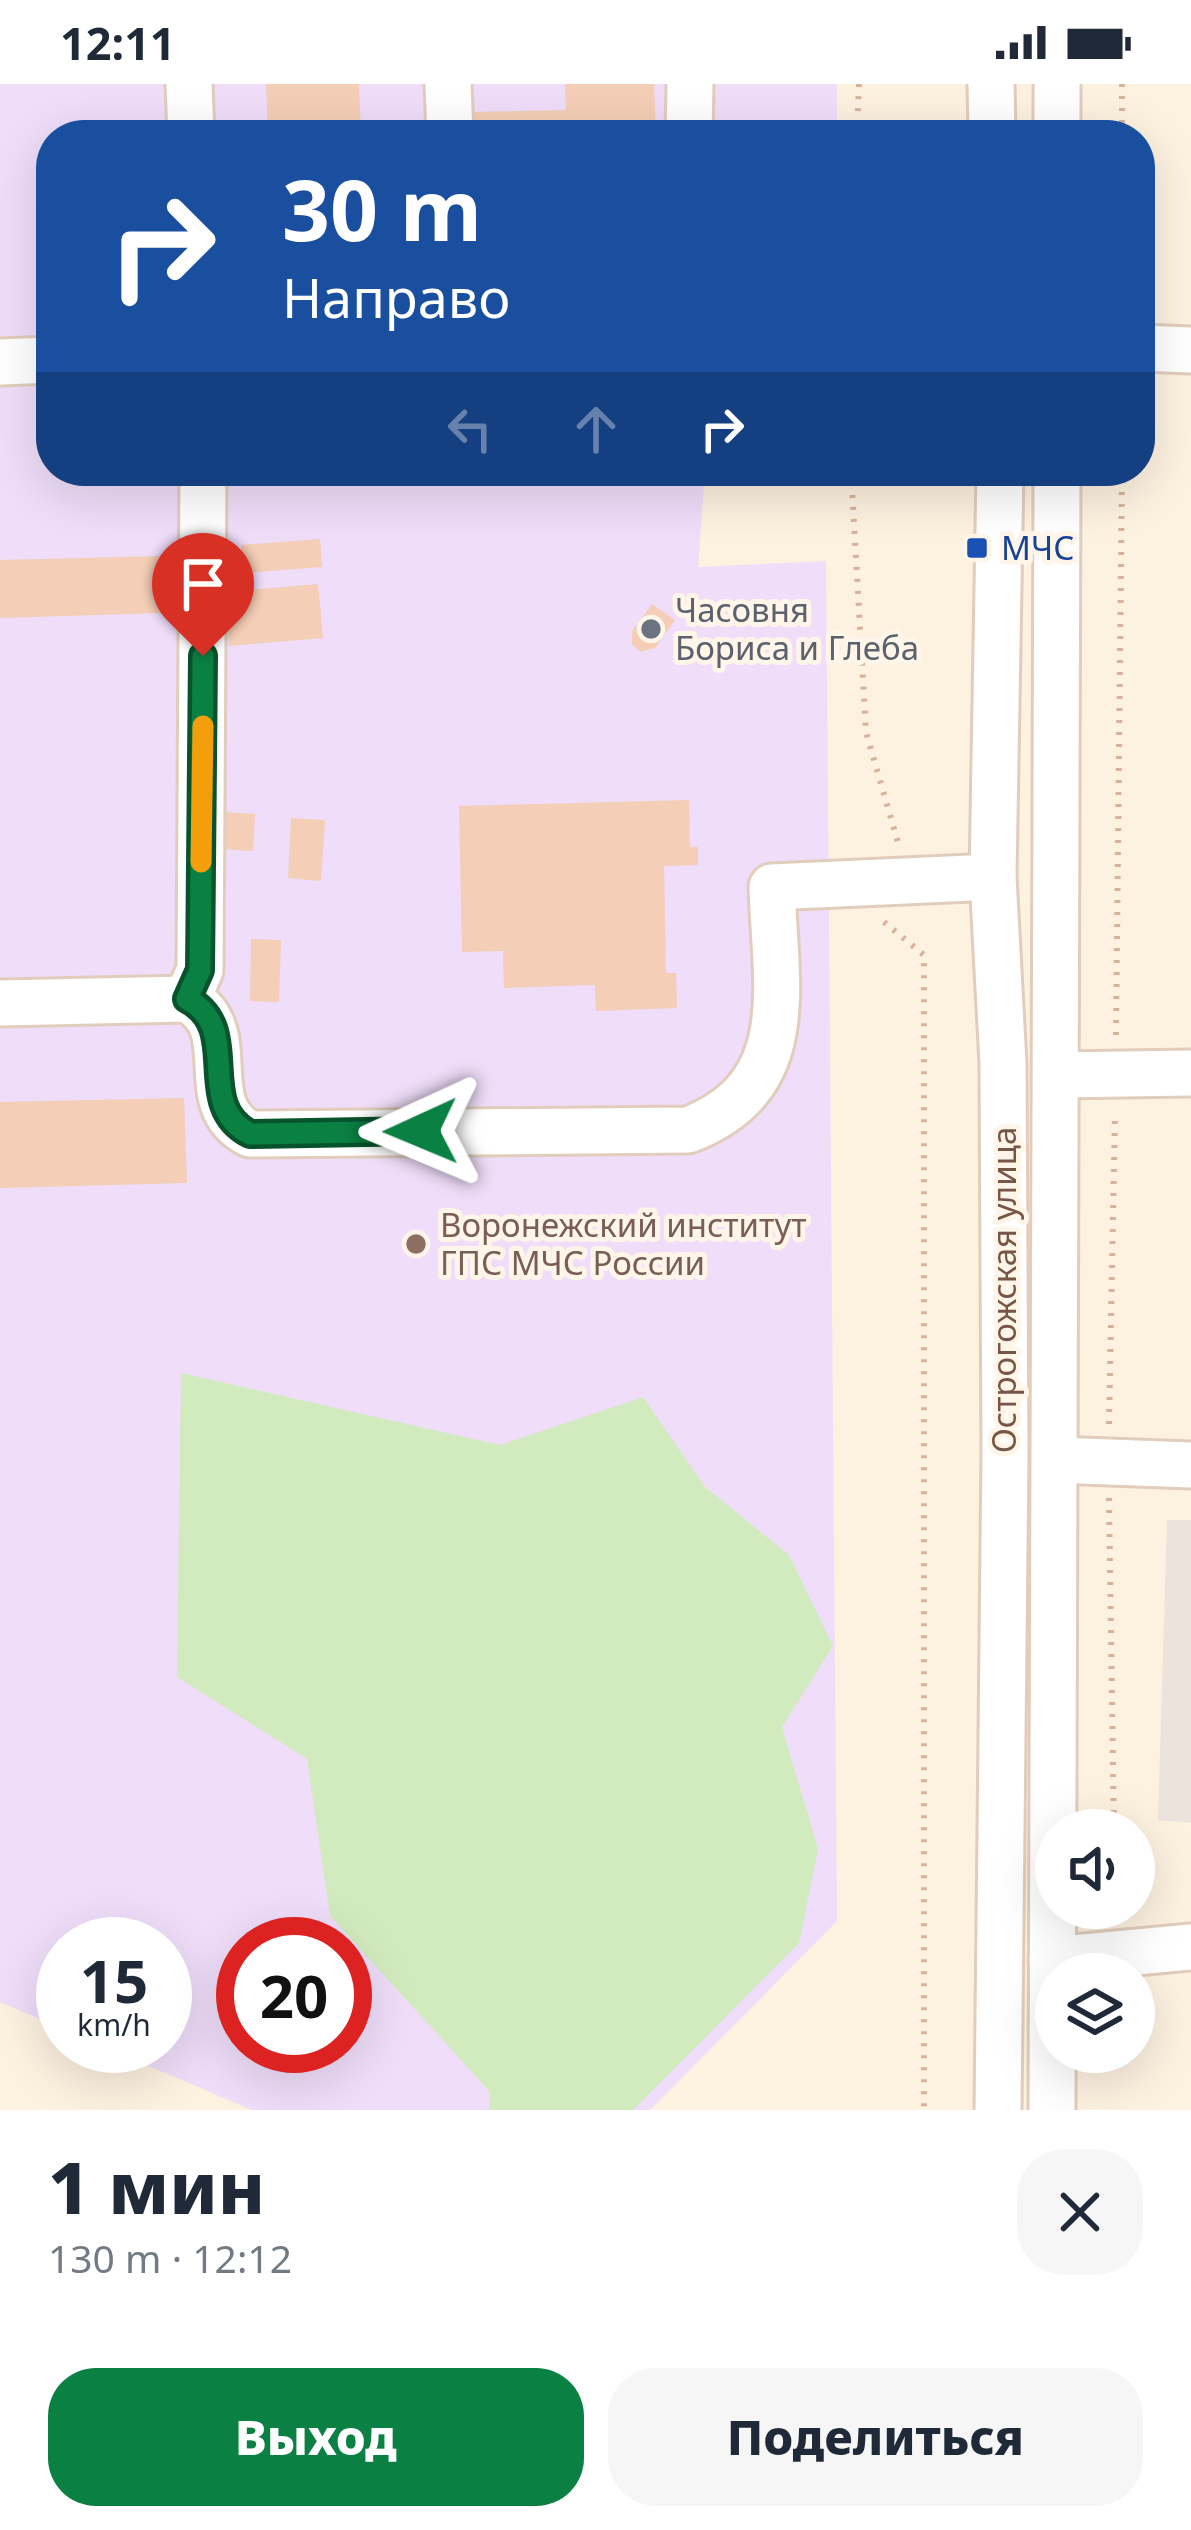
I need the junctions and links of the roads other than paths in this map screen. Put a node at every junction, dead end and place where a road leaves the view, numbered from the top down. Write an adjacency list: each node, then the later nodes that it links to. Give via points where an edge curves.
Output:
1 (189, 84): 6 (street)
2 (448, 84): 7 (street)
3 (690, 84): 8 (street)
4 (991, 84): 9 (street)
5 (1057, 84): 10 (street)
6 (190, 120)
7 (449, 120)
8 (689, 120)
9 (992, 120)
10 (1057, 120)
11 (1155, 349): 12 (street)
12 (1191, 350)
13 (36, 361): 14 (street)
14 (0, 362)
15 (203, 486): 19 (street, via 200,970)
16 (1000, 486): 18 (street, Острогожская улица)
17 (1057, 486): 22 (street)
18 (993, 878): 19 (street, via 772,887 772,1050 728,1114 688,1130 250,1134 219,1103 216,1025); 29 (street, Острогожская улица, via 1004,1063 1006,1454)
19 (187, 999): 20 (street)
20 (0, 1003)
21 (1191, 1073): 22 (street)
22 (1056, 1075): 23 (street)
23 (1054, 1460): 24 (street); 26 (street)
24 (1191, 1465)
25 (1191, 1947): 27 (street)
26 (1052, 1953)
27 (1127, 1953)
28 (1052, 2073): 30 (street)
29 (998, 2110)
30 (1052, 2110)

